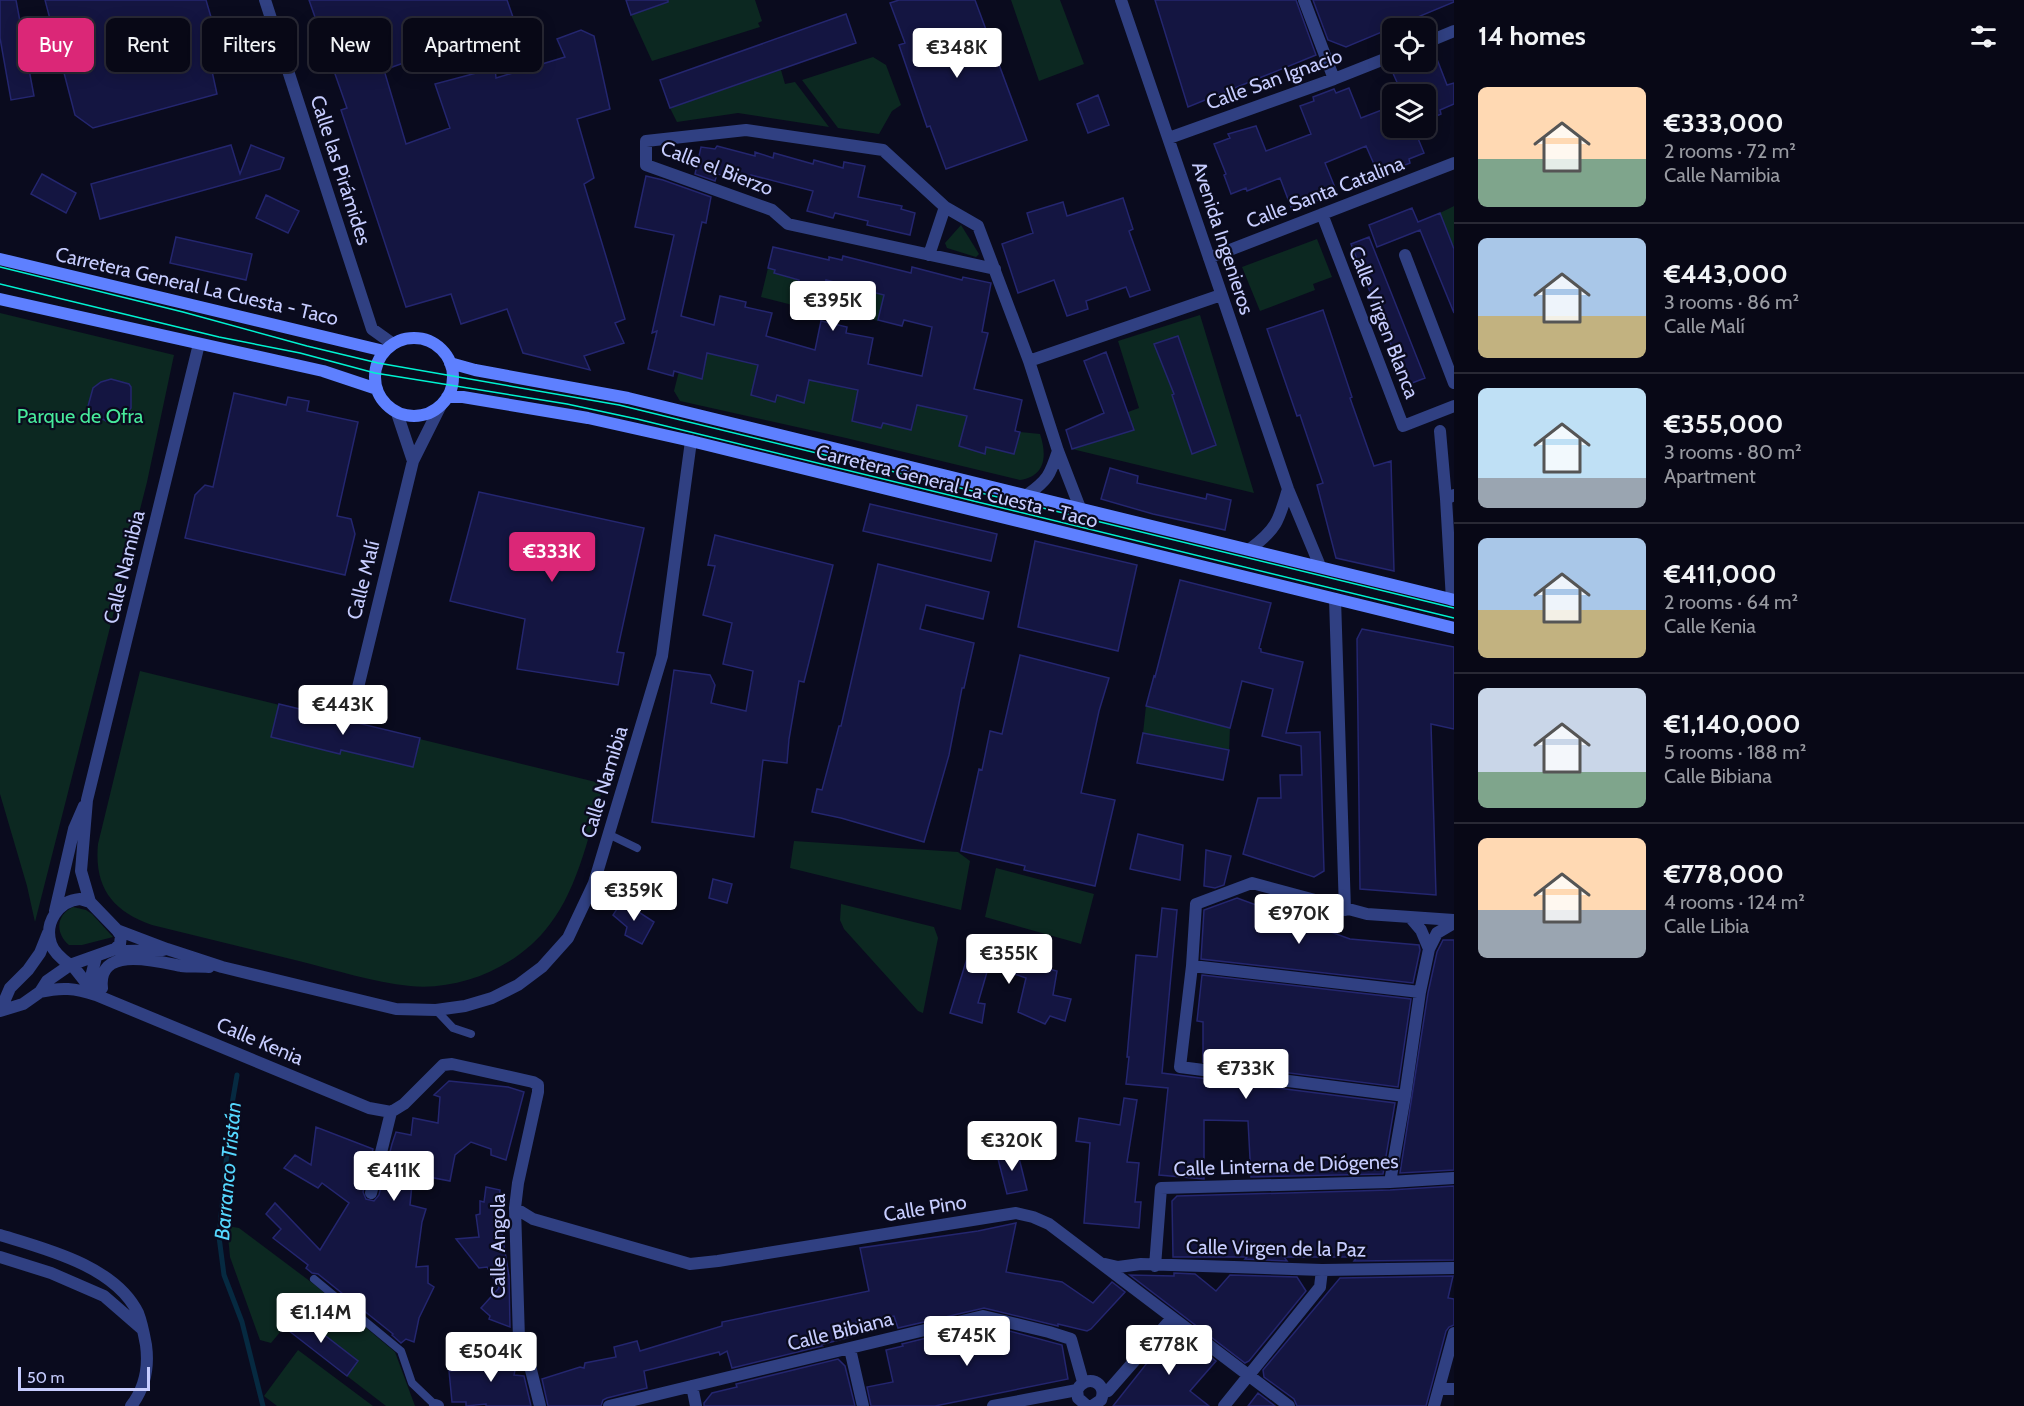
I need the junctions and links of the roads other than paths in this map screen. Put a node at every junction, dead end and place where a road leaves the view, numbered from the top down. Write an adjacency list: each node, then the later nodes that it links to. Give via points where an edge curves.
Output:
1 (265, 0): 20 (street, Calle las Pirámides, via 372,329)
2 (1120, 0): 8 (street, Avenida Ingenieros)
3 (1304, 0): 7 (street)
4 (1454, 31): 5 (street)
5 (1436, 38)
6 (1382, 60): 7 (street, Calle San Ignacio)
7 (1334, 79): 8 (street, Calle San Ignacio)
8 (1169, 138): 14 (street, Avenida Ingenieros)
9 (1454, 163): 11 (street, Calle Santa Catalina)
10 (945, 207): 12 (street); 12 (street, Calle el Bierzo, via 883,150 746,130 646,141 646,165 772,210 788,224); 16 (street, Calle el Bierzo, via 978,226)
11 (1322, 214): 14 (street, Calle Santa Catalina); 26 (street, Calle Virgen Blanca, via 1403,426)
12 (929, 255): 16 (street, Calle el Bierzo)
13 (1405, 255): 23 (street)
14 (1209, 258): 17 (street, Avenida Ingenieros)
15 (0, 259): 20 (main road, Carretera General La Cuesta - Taco)
16 (995, 269): 21 (street, Calle el Bierzo)
17 (1221, 295): 21 (street); 32 (street, Avenida Ingenieros)
18 (0, 299): 19 (main road)
19 (199, 344): 24 (main road, via 323,371); 42 (street, Calle Namibia)
20 (388, 348): 22 (main road, via 403,339 426,340 436,345); 24 (main road, via 375,373)
21 (1029, 361): 30 (street, Calle el Bierzo)
22 (450, 363): 25 (main road, via 453,377); 33 (main road, Carretera General La Cuesta - Taco, via 628,398)
23 (1454, 383)
24 (377, 388): 27 (main road, via 381,399)
25 (444, 402): 27 (main road, via 430,413 418,416); 29 (main road, Carretera General La Cuesta - Taco, via 463,397 588,418); 31 (street, Calle Malí)
26 (1454, 406)
27 (397, 412): 31 (street)
28 (1440, 431): 34 (street)
29 (691, 441): 38 (main road, Carretera General La Cuesta - Taco); 43 (street, Calle Namibia, via 662,656)
30 (1058, 451): 33 (street, via 1050,475); 35 (street, Calle el Bierzo)
31 (413, 462): 41 (street, Calle Malí)
32 (1288, 489): 36 (street, via 1279,520); 37 (street, Avenida Ingenieros)
33 (1027, 495): 35 (main road, Carretera General La Cuesta - Taco)
34 (1450, 497): 39 (street)
35 (1080, 508): 36 (main road, Carretera General La Cuesta - Taco)
36 (1250, 549): 37 (main road, Carretera General La Cuesta - Taco)
37 (1320, 566): 39 (main road, Carretera General La Cuesta - Taco)
38 (1335, 599): 40 (main road, Carretera General La Cuesta - Taco); 46 (street)
39 (1453, 600)
40 (1454, 628)
41 (353, 708)
42 (87, 800): 45 (street, Calle Namibia, via 81,871); 47 (street, Calle Namibia, via 74,829)
43 (608, 834): 44 (lane); 62 (street, Calle Namibia, via 581,912 568,939 550,960 518,985 492,998)
44 (637, 848)
45 (90, 902): 47 (street, via 72,900); 50 (street)
46 (1345, 910): 48 (street); 57 (street, via 1251,883 1196,904)
47 (55, 911): 51 (street)
48 (1410, 917): 49 (street); 53 (street)
49 (1454, 921): 53 (street, via 1437,933)
50 (117, 930): 52 (street, via 121,936); 54 (street, Calle Namibia)
51 (49, 932): 56 (street, via 51,946); 60 (street, via 40,953 10,988 0,1011 23,1004)
52 (115, 949): 54 (street, Calle Namibia); 55 (street)
53 (1429, 949): 61 (street)
54 (167, 950): 58 (street, Calle Namibia)
55 (96, 957): 56 (street); 59 (street, via 92,973)
56 (71, 965): 59 (street, Calle Kenia); 60 (street, via 47,981)
57 (1192, 966): 61 (street); 64 (street, via 1180,1067)
58 (222, 967): 59 (street, Calle Namibia, via 154,960 114,962 101,976); 62 (street, Calle Namibia, via 396,1009)
59 (99, 991): 60 (street, via 58,987); 65 (street, Calle Kenia, via 369,1108)
60 (40, 992)
61 (1420, 992): 64 (street)
62 (436, 1010): 63 (lane, via 453,1028)
63 (471, 1034)
64 (1405, 1096): 67 (street)
65 (391, 1112): 68 (street); 69 (street, Calle Angola, via 443,1065 538,1085)
66 (1454, 1178): 67 (street, Calle Linterna de Diógenes)
67 (1390, 1182): 73 (street, Calle Linterna de Diógenes, via 1161,1188)
68 (371, 1193)
69 (515, 1209): 72 (street, Calle Pino, via 533,1219 690,1264 1016,1213 1049,1224); 89 (street, Calle Angola, via 519,1339)
70 (0, 1235): 78 (street, via 54,1251 102,1275 137,1312)
71 (0, 1257): 78 (street, via 104,1296)
72 (1098, 1263): 73 (street, Calle Virgen de la Paz); 77 (street, Calle Pino)
73 (1155, 1266): 75 (street, Calle Virgen de la Paz)
74 (1454, 1268): 75 (street, Calle Virgen de la Paz)
75 (1322, 1270): 81 (street, via 1320,1287)
76 (314, 1279): 88 (lane, via 401,1351 412,1383)
77 (1172, 1317): 81 (street, Calle Pino); 86 (street, via 1108,1391)
78 (143, 1330): 87 (street, via 147,1367 138,1398)
79 (1454, 1333): 84 (street)
80 (850, 1349): 82 (street, Calle Bibiana); 83 (street, Calle Bibiana, via 984,1316 1071,1339); 92 (street)
81 (1249, 1376): 96 (street); 97 (street, Calle Pino)
82 (692, 1386): 90 (street, Calle Bibiana); 91 (street)
83 (1080, 1386): 86 (street, via 1095,1381); 93 (street); 94 (street, via 1080,1402)
84 (1439, 1389): 85 (street); 98 (street)
85 (1454, 1389)
86 (1103, 1392): 95 (street)
87 (131, 1406)
88 (436, 1406)
89 (540, 1406)
90 (609, 1406)
91 (696, 1406)
92 (863, 1406)
93 (993, 1406)
94 (1087, 1406)
95 (1094, 1406)
96 (1224, 1406)
97 (1289, 1406)
98 (1434, 1406)

